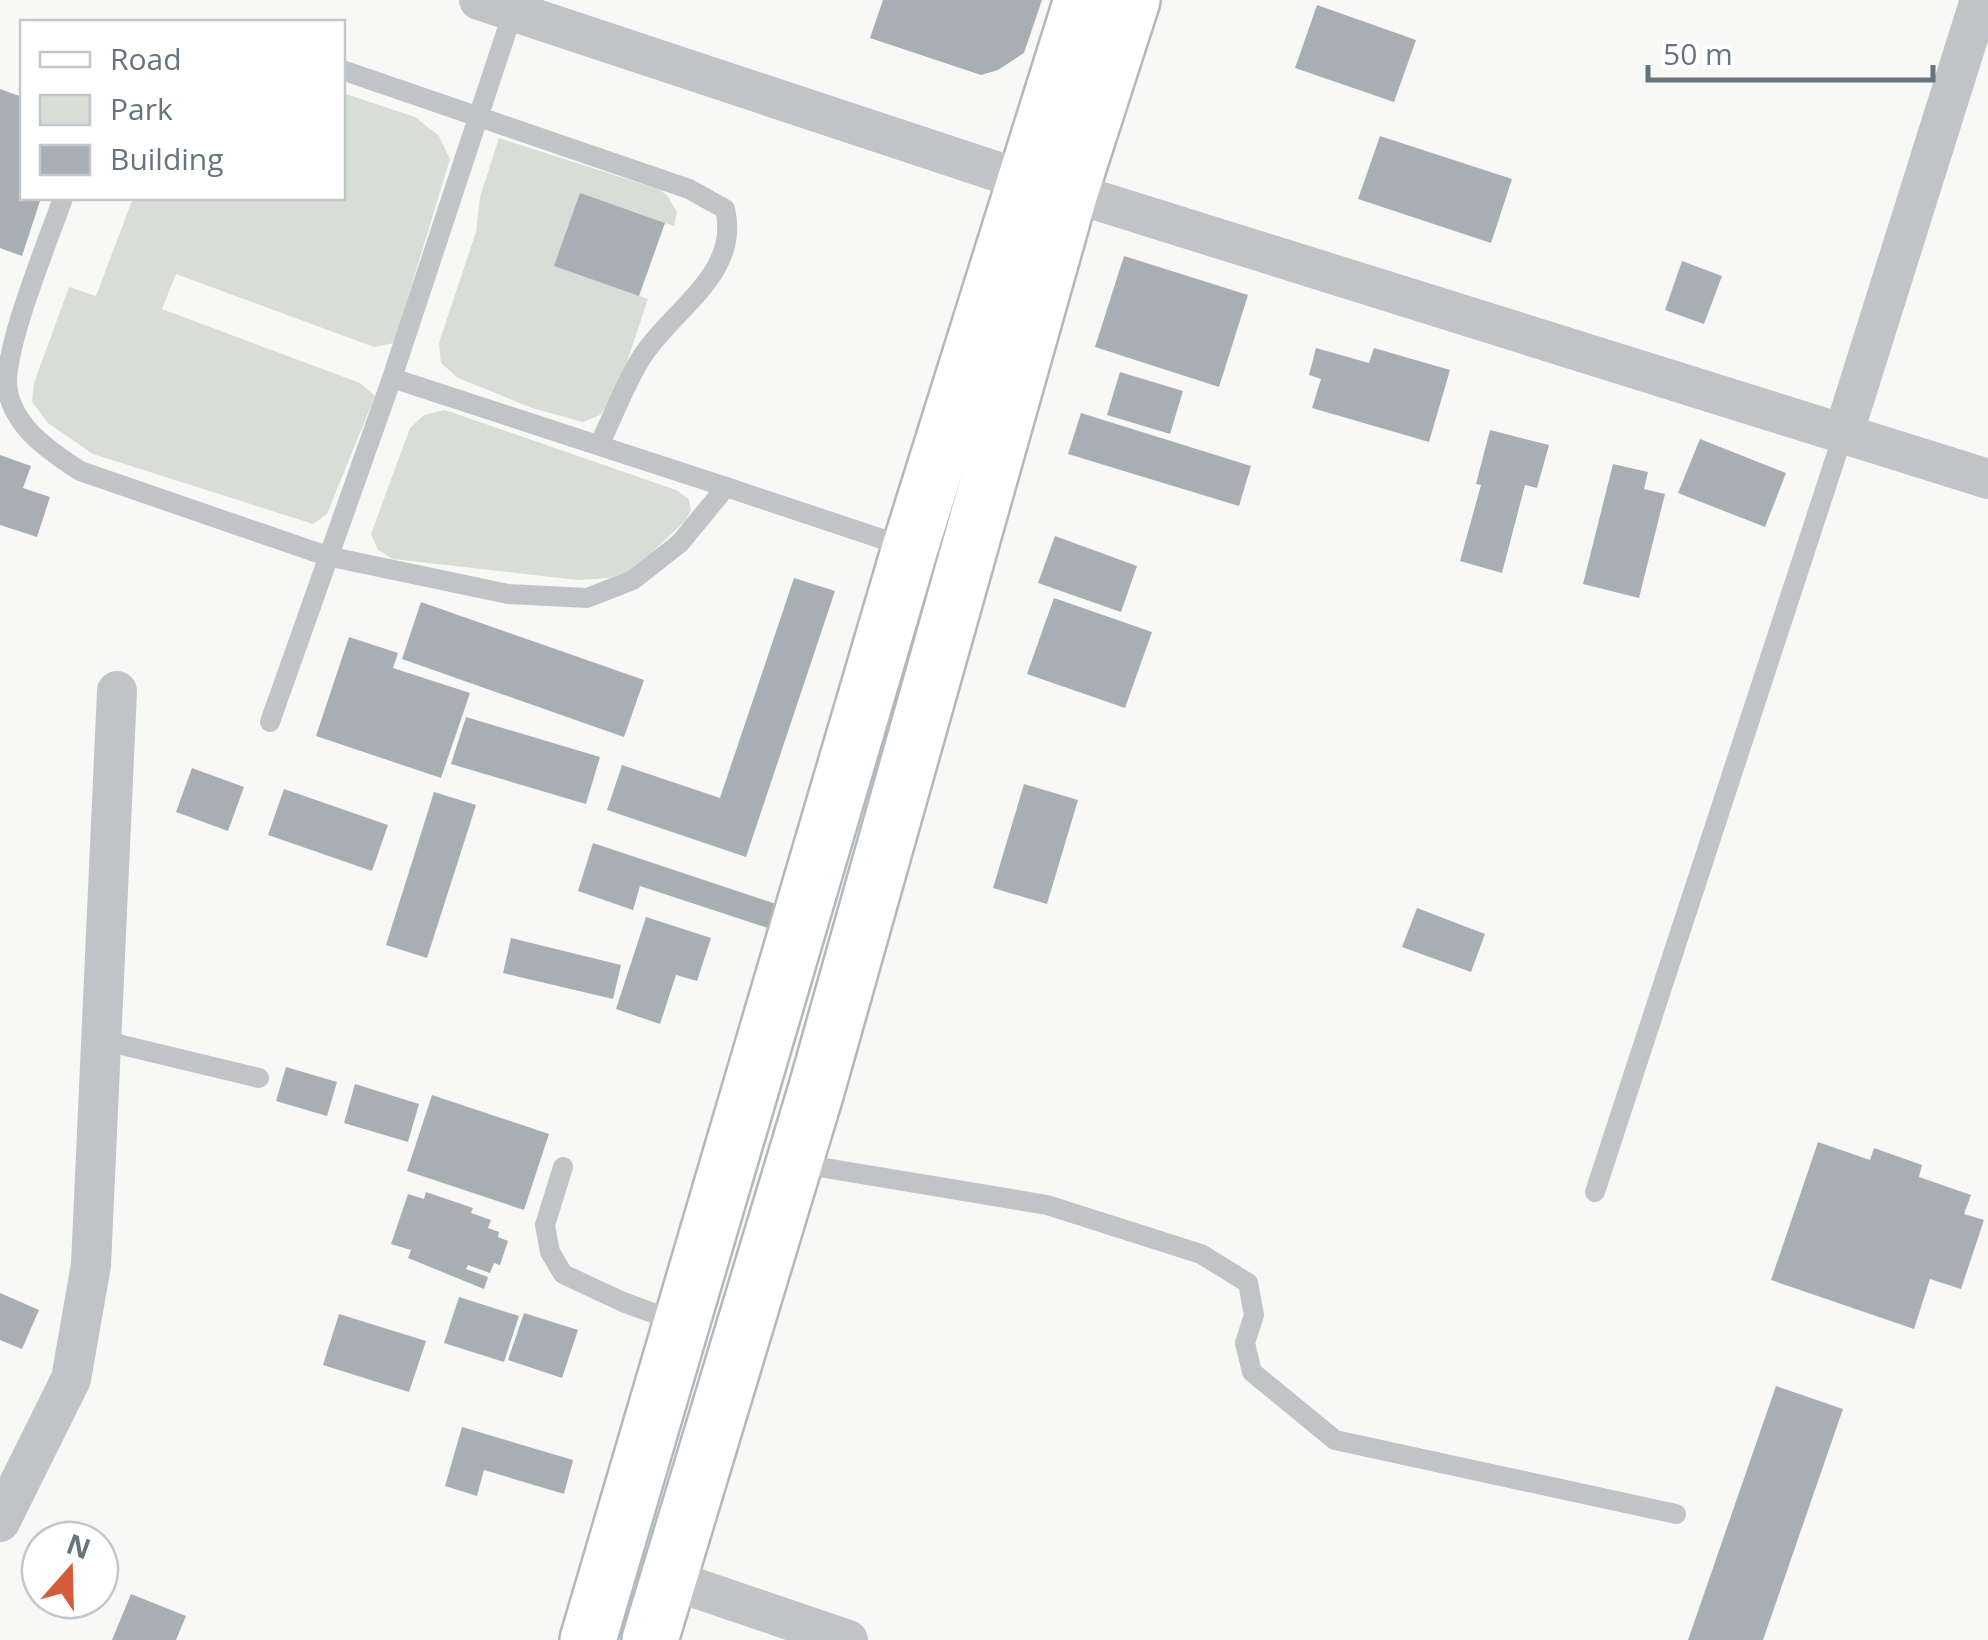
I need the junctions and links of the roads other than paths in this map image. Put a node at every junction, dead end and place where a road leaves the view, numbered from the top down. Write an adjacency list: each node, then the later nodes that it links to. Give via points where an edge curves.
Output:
1 (1082, 0): 7 (street)
2 (1132, 0): 7 (street)
3 (1980, 0): 10 (street)
4 (496, 6): 6 (lane); 7 (street)
5 (345, 71): 6 (lane)
6 (479, 114): 9 (lane); 11 (lane, via 689,188 725,209 726,246 709,280 641,358)
7 (1048, 186): 10 (street); 14 (street); 20 (street)
8 (62, 200): 15 (lane, via 8,358 8,393 21,420 44,448 80,471)
9 (392, 378): 11 (lane); 15 (lane)
10 (1842, 435): 12 (street); 22 (lane)
11 (599, 445): 13 (lane)
12 (1988, 479)
13 (726, 487): 14 (lane); 15 (lane, via 680,543 634,580 587,598 508,594)
14 (910, 548): 23 (street)
15 (328, 556): 17 (lane)
16 (117, 692): 18 (street)
17 (270, 722)
18 (101, 1040): 19 (lane); 25 (street, via 91,1265 71,1379)
19 (259, 1078)
20 (793, 1162): 24 (lane, via 1047,1205 1201,1254 1248,1284 1254,1314 1244,1344 1252,1372 1336,1440); 26 (street)
21 (563, 1167): 23 (lane, via 545,1226 563,1274)
22 (1595, 1192)
23 (682, 1324): 27 (street)
24 (1676, 1514)
25 (0, 1522)
26 (669, 1579): 28 (street); 29 (street)
27 (588, 1640)
28 (650, 1640)
29 (848, 1640)

